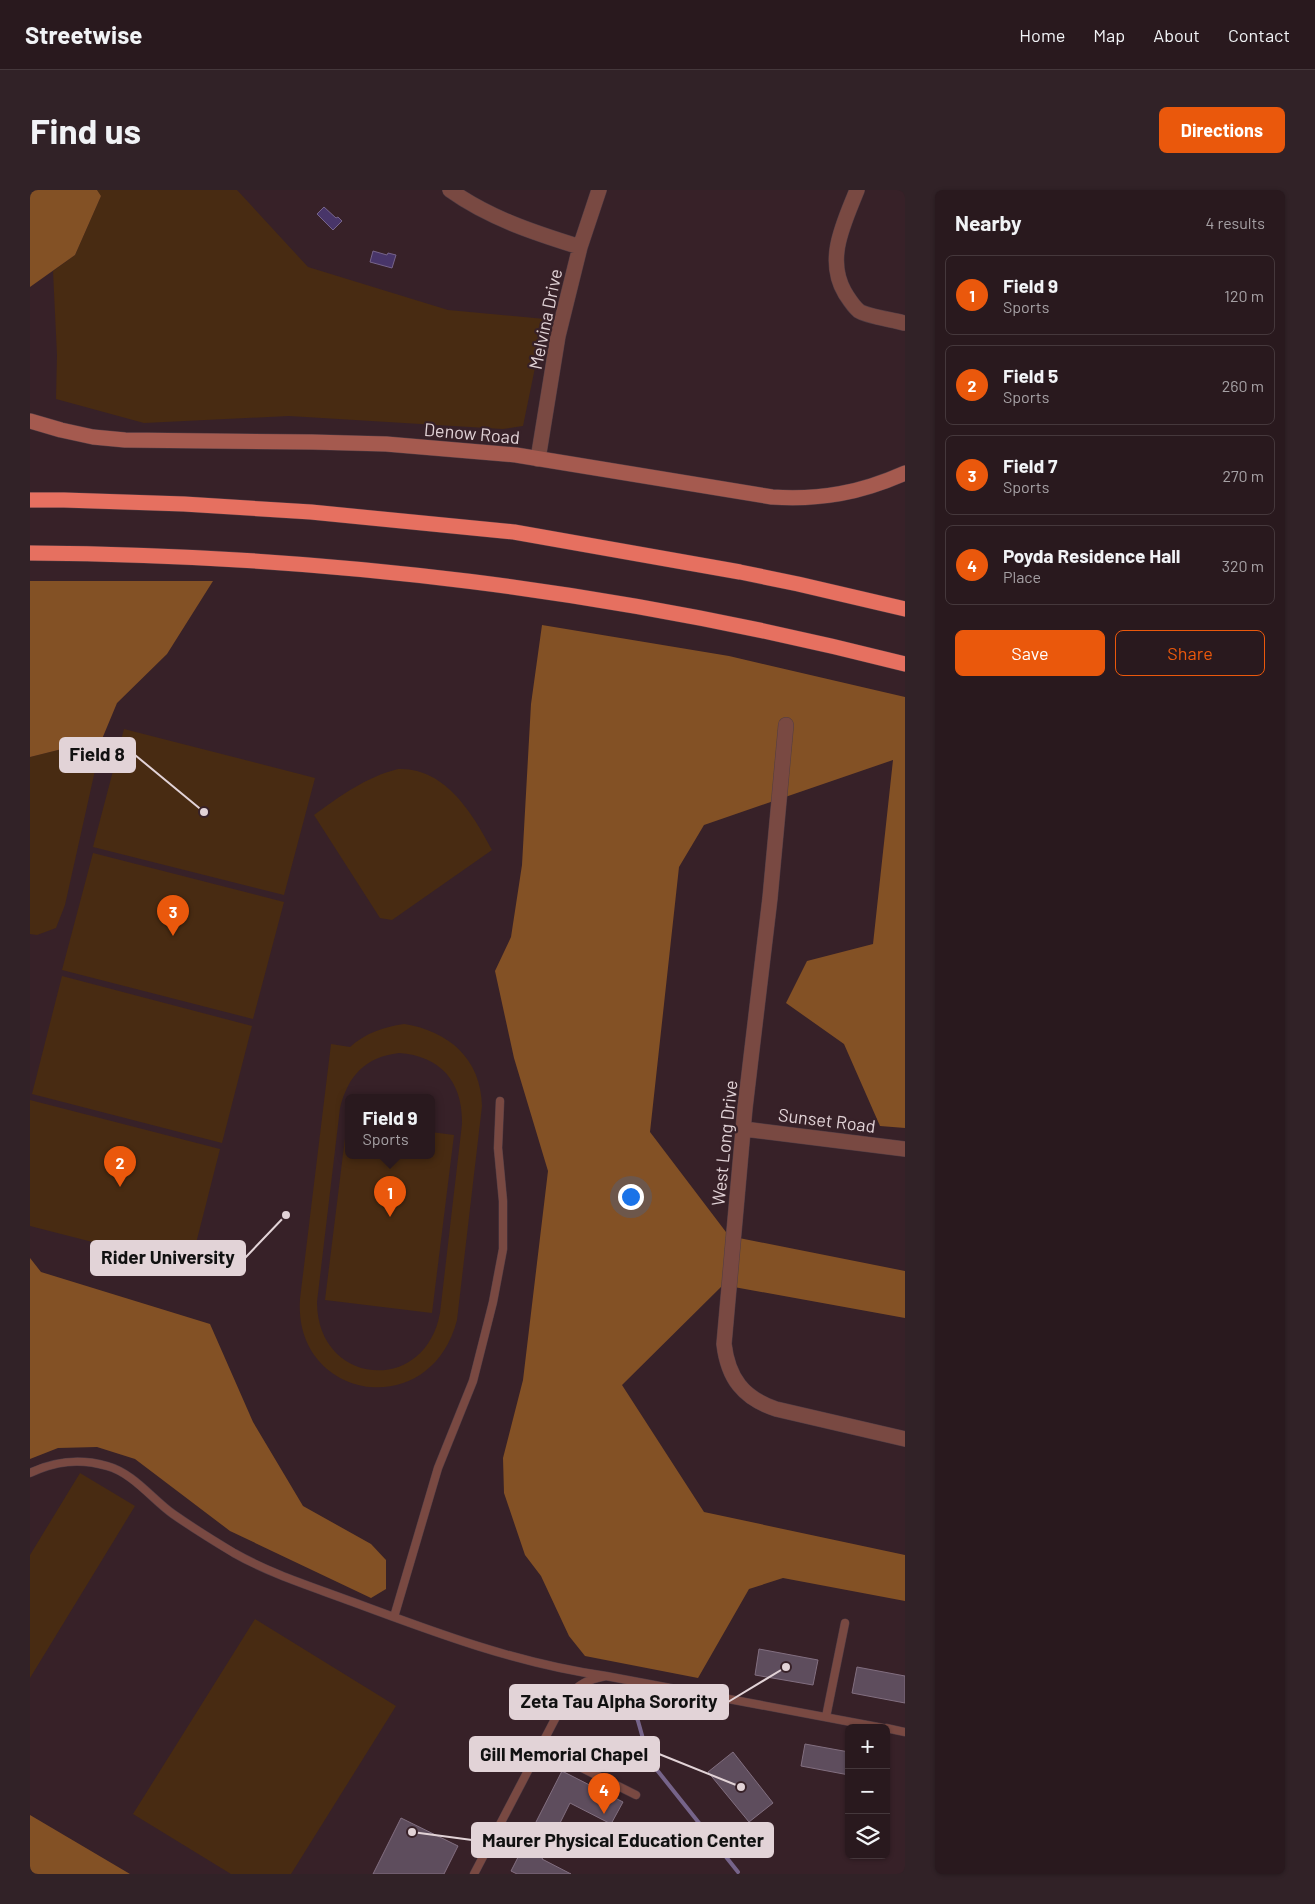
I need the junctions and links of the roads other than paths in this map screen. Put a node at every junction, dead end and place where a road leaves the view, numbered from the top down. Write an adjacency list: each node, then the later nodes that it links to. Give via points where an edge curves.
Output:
1 (450, 190): 4 (street, via 510,224)
2 (599, 190): 4 (street, Melvina Drive)
3 (857, 190): 5 (street, via 837,245 837,274 846,295 860,312)
4 (580, 247): 7 (street, Melvina Drive, via 558,336)
5 (904, 323)
6 (30, 421): 7 (street, Denow Road, via 93,437 125,440 386,444)
7 (538, 459): 8 (street, Denow Road, via 772,497 830,496 859,490)
8 (905, 473)
9 (30, 500): 11 (highway, via 184,504 311,512 514,532 769,578)
10 (30, 554): 12 (highway, via 143,555 288,563 506,585 678,612)
11 (905, 609)
12 (905, 664)
13 (786, 725): 15 (street, West Long Drive)
14 (500, 1101): 19 (lane, via 498,1148 504,1201 504,1249 473,1381 438,1468)
15 (744, 1129): 16 (street, Sunset Road); 17 (street, West Long Drive, via 724,1344 731,1374 739,1386 763,1405)
16 (905, 1149)
17 (905, 1439)
18 (30, 1473): 19 (lane, via 66,1460 109,1466 128,1477 173,1514 235,1554)
19 (394, 1617): 21 (lane, via 536,1664)
20 (845, 1622): 22 (lane)
21 (606, 1676): 22 (lane); 26 (lane, via 579,1684 566,1698)
22 (826, 1717): 23 (lane)
23 (864, 1724)
24 (890, 1729): 25 (lane)
25 (905, 1732)
26 (540, 1747): 27 (lane); 28 (lane)
27 (636, 1795)
28 (474, 1874)

